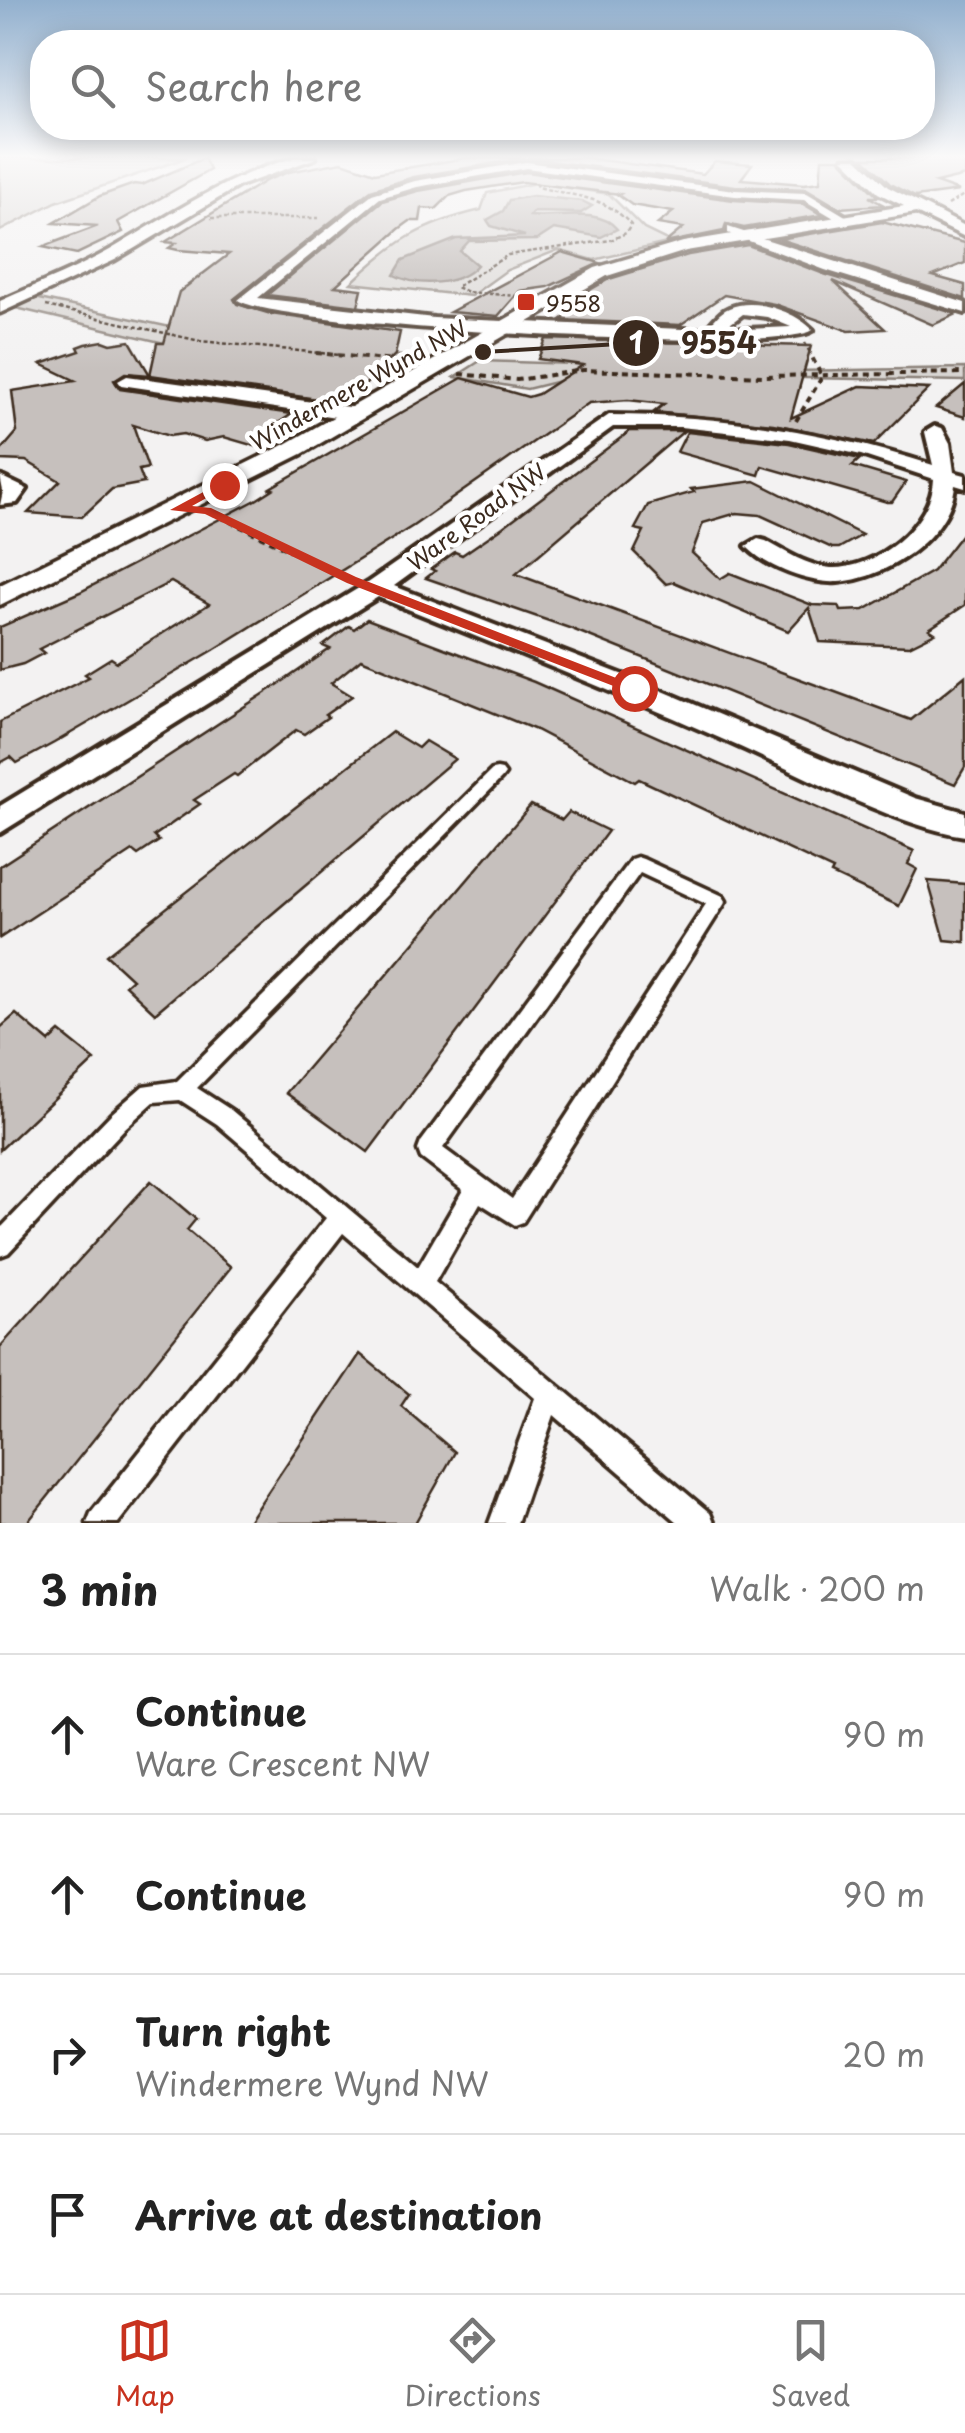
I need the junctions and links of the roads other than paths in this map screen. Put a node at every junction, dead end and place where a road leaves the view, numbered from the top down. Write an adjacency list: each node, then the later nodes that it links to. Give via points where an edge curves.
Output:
1 (155, 229): 5 (street)
2 (332, 229): 7 (street, via 246,300 378,320)
3 (771, 229): 4 (street, Windermere Wynd NW)
4 (739, 233): 6 (street); 7 (street, Windermere Wynd NW, via 618,265)
5 (0, 308)
6 (965, 308)
7 (510, 328): 8 (street); 10 (street, Windermere Wynd NW)
8 (710, 334): 8 (street, via 797,335 804,328 750,309 731,313)
9 (126, 381): 10 (street)
10 (356, 414): 17 (street, Windermere Wynd NW)
11 (935, 432): 12 (street)
12 (954, 478): 15 (street, via 930,521 860,570 818,574); 16 (street, Ware Road NW, via 790,432 609,421)
13 (0, 482): 14 (street, via 16,489)
14 (0, 499)
15 (758, 546)
16 (376, 588): 19 (street, Ware Road NW); 20 (street, via 634,688 943,822)
17 (0, 596)
18 (497, 774): 21 (lane)
19 (0, 820)
20 (965, 824)
21 (182, 1090): 23 (lane, via 224,1117); 24 (lane, via 150,1094 118,1121)
22 (477, 1187): 22 (lane, via 514,1214 717,901 637,864 429,1150); 25 (lane)
23 (341, 1217): 25 (lane); 27 (lane)
24 (0, 1245)
25 (421, 1284): 26 (lane)
26 (549, 1394): 28 (lane); 29 (lane)
27 (102, 1523)
28 (503, 1523)
29 (700, 1523)

